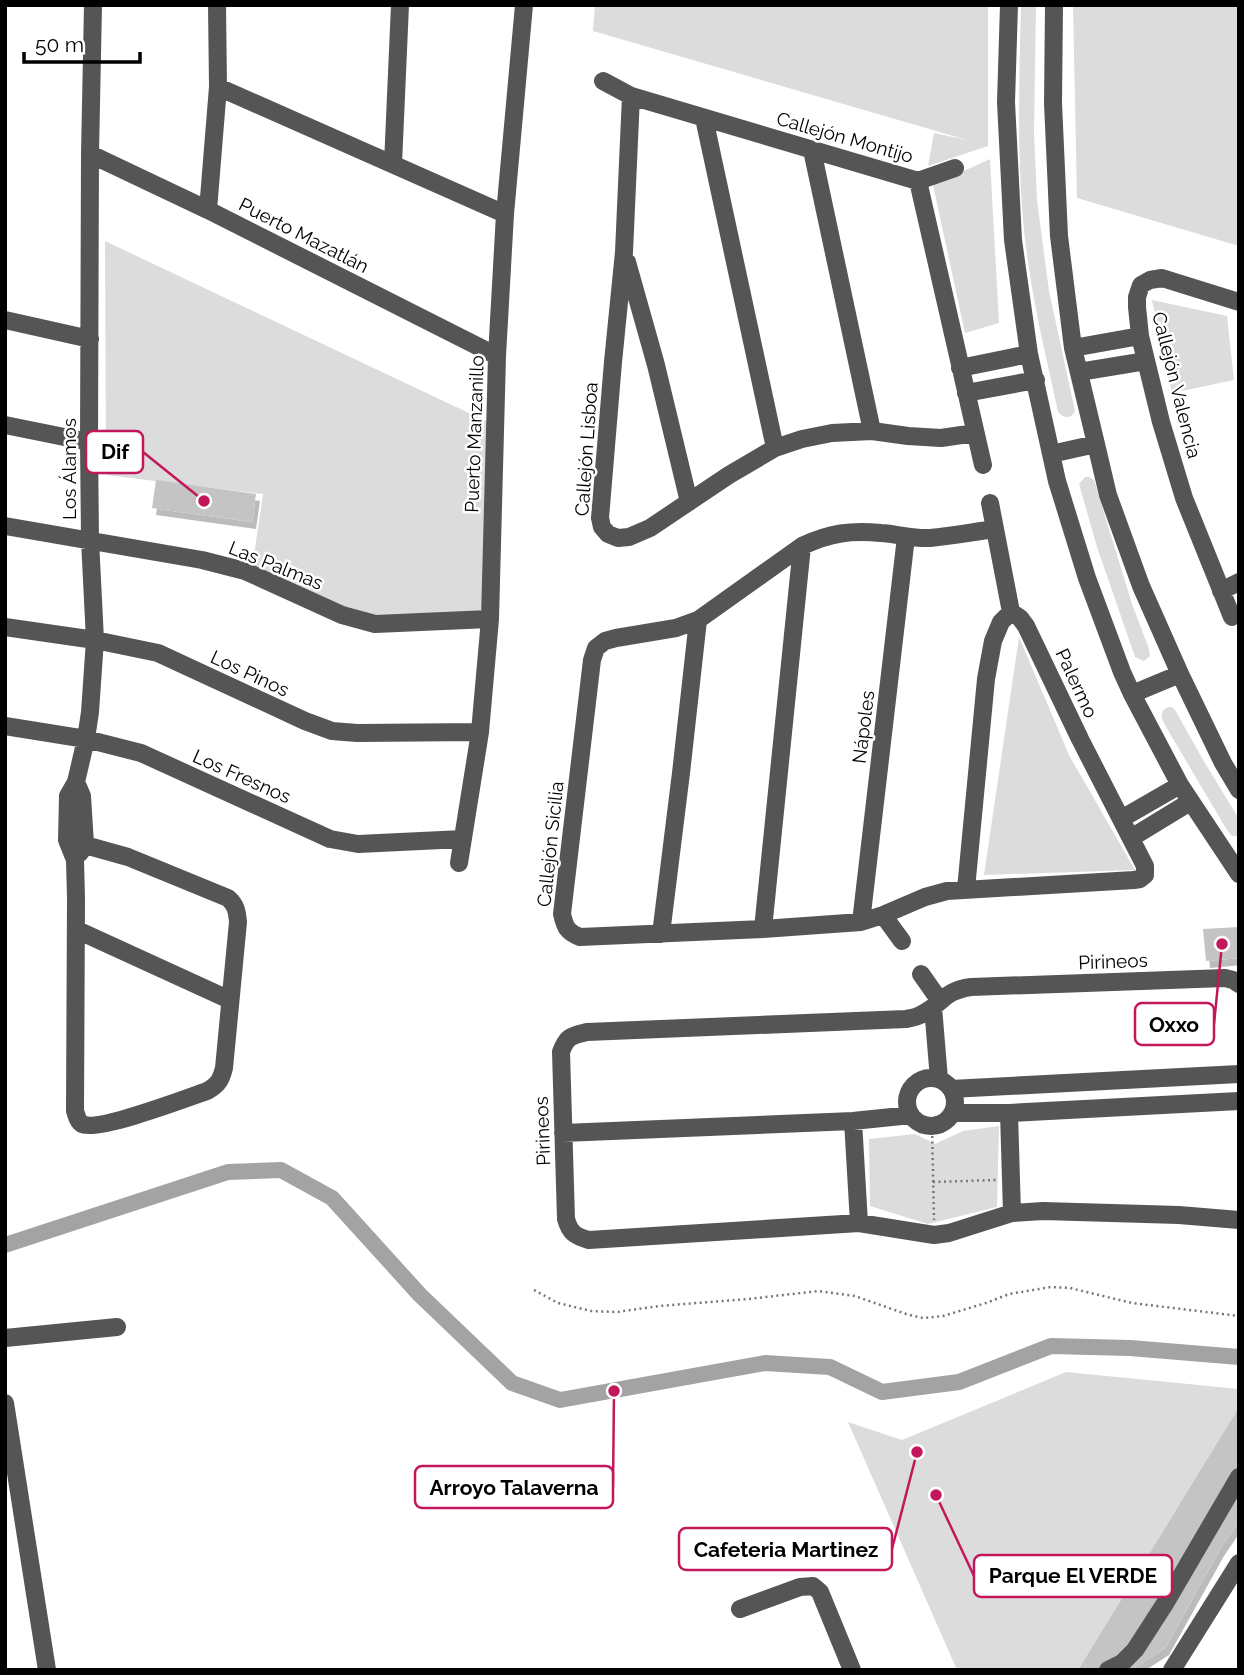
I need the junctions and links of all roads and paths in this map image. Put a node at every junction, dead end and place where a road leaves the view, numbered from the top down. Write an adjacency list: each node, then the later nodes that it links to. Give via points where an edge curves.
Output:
1 (93, 5): 12 (street, Los Álamos)
2 (217, 5): 8 (street)
3 (400, 5): 13 (street)
4 (524, 5): 17 (street, Puerto Manzanillo)
5 (1009, 5): 24 (street, via 1006,102 1013,240)
6 (1054, 5): 23 (street, via 1059,236)
7 (603, 81): 9 (street, Callejón Montijo)
8 (218, 87): 13 (street); 16 (street)
9 (631, 96): 10 (street, Callejón Montijo); 18 (street, Callejón Lisboa)
10 (704, 117): 11 (street, Callejón Montijo); 36 (street)
11 (812, 150): 15 (street, Callejón Montijo); 32 (street)
12 (90, 154): 16 (street, Puerto Mazatlán); 22 (street, Los Álamos)
13 (393, 164): 17 (street)
14 (955, 168): 15 (street)
15 (918, 181): 27 (street, Callejón Montijo)
16 (208, 211): 25 (street, Puerto Mazatlán)
17 (505, 214): 25 (street, Puerto Manzanillo)
18 (624, 252): 39 (street); 39 (street, Callejón Lisboa, via 602,527 618,538 629,537)
19 (1239, 302): 21 (street, Callejón Valencia, via 1162,278 1150,280 1141,285 1137,297)
20 (5, 320): 22 (street)
21 (1140, 336): 23 (street); 26 (street, Callejón Valencia)
22 (90, 339): 34 (street, Los Álamos)
23 (1073, 348): 28 (street)
24 (1029, 354): 27 (street); 29 (street)
25 (497, 356): 50 (street, Puerto Manzanillo)
26 (1146, 361): 28 (street); 47 (street, Callejón Valencia, via 1184,498)
27 (960, 368): 30 (street, Callejón Montijo)
28 (1079, 372): 35 (street)
29 (1036, 380): 30 (street); 37 (street)
30 (966, 393): 33 (street, Callejón Montijo)
31 (5, 425): 34 (street)
32 (872, 431): 33 (street, Callejón Lisboa, via 941,438); 36 (street, Callejón Lisboa, via 832,433)
33 (975, 433): 38 (street, Callejón Montijo)
34 (89, 442): 44 (street, Los Álamos)
35 (1096, 444): 37 (street); 54 (street, via 1108,495)
36 (775, 448): 39 (street, Callejón Lisboa)
37 (1051, 454): 55 (street, via 1087,578)
38 (983, 466)
39 (689, 502)
40 (990, 503): 42 (street, Palermo)
41 (5, 526): 44 (street, Las Palmas)
42 (995, 529): 43 (street, Callejón Sicilia); 48 (street, Palermo)
43 (906, 537): 45 (street, Callejón Sicilia, via 847,531); 76 (street, Nápoles)
44 (90, 540): 50 (street, Las Palmas, via 244,571 342,615 375,624); 53 (street, Los Álamos)
45 (802, 545): 51 (street, Callejón Sicilia); 77 (street)
46 (1239, 582): 47 (street)
47 (1221, 591): 49 (street, Callejón Valencia)
48 (1011, 611): 65 (street, Palermo, via 1026,626); 74 (street, via 993,641 986,679)
49 (1232, 617)
50 (490, 619): 57 (street, Puerto Manzanillo)
51 (698, 620): 79 (street); 79 (street, Callejón Sicilia, via 605,641 596,648 562,914 571,934 580,937)
52 (5, 627): 53 (street, Los Pinos)
53 (95, 640): 57 (street, Los Pinos, via 158,653 332,731); 58 (street, Los Álamos)
54 (1180, 674): 55 (street); 60 (street)
55 (1132, 694): 63 (street)
56 (5, 726): 58 (street, Los Fresnos)
57 (480, 732): 66 (street, Puerto Manzanillo)
58 (86, 739): 61 (street, Los Álamos); 66 (street, Los Fresnos, via 141,753 330,839 358,844)
59 (1239, 754): 60 (street)
60 (1223, 763): 62 (street)
61 (76, 782): 68 (street, Los Álamos, via 68,796); 69 (street, via 82,796)
62 (1237, 784)
63 (1180, 785): 64 (street); 65 (street)
64 (1191, 802): 67 (street); 72 (street)
65 (1121, 819): 67 (street, Palermo)
66 (463, 838): 71 (street, Puerto Manzanillo)
67 (1131, 838): 73 (street, Palermo)
68 (67, 840): 69 (street); 70 (street)
69 (85, 844): 70 (street); 83 (street, via 128,857 234,904 238,922)
70 (75, 860): 78 (street)
71 (459, 863)
72 (1239, 874)
73 (1145, 875): 74 (street, Callejón Sicilia, via 1134,880)
74 (966, 889): 75 (street, Callejón Sicilia, via 925,897)
75 (883, 915): 76 (street, Callejón Sicilia); 80 (street)
76 (861, 922): 77 (street, Callejón Sicilia)
77 (763, 929): 79 (street, Callejón Sicilia)
78 (77, 930): 83 (street); 83 (street, via 75,1111 84,1125 111,1122 216,1086 223,1068)
79 (661, 934)
80 (902, 941)
81 (921, 974): 84 (street)
82 (1239, 984): 84 (street, Pirineos, via 1225,978 971,986)
83 (230, 1000)
84 (936, 1004): 86 (street); 93 (street, Pirineos, via 920,1016 906,1019 573,1035 561,1052)
85 (1239, 1073): 86 (street)
86 (945, 1084): 88 (street, via 954,1097); 90 (street, via 924,1079 912,1088 907,1101)
87 (1239, 1101): 89 (street)
88 (952, 1113): 89 (street); 92 (street)
89 (1009, 1113): 94 (street)
90 (911, 1115): 91 (street); 92 (street)
91 (853, 1121): 93 (street); 98 (street)
92 (932, 1125): 95 (path)
93 (563, 1133): 98 (street, Pirineos, via 566,1219 576,1237 589,1240)
94 (1011, 1180): 95 (path); 96 (street)
95 (933, 1182): 99 (path)
96 (1012, 1213): 97 (street, Pirineos, via 1042,1210); 99 (street, Pirineos)
97 (1239, 1220)
98 (859, 1223): 99 (street, Pirineos)
99 (934, 1235)
100 (534, 1290): 101 (path, via 558,1303 617,1312 819,1291 855,1296 923,1318 1051,1287)
101 (1239, 1316)
102 (117, 1327): 103 (street)
103 (5, 1338)
104 (5, 1403): 108 (street)
105 (1239, 1476): 110 (street, via 1135,1650 1122,1664)
106 (1239, 1563): 111 (street)
107 (740, 1609): 109 (street, via 813,1586 820,1592)
108 (47, 1670)
109 (852, 1670)
110 (1108, 1670)
111 (1172, 1670)

